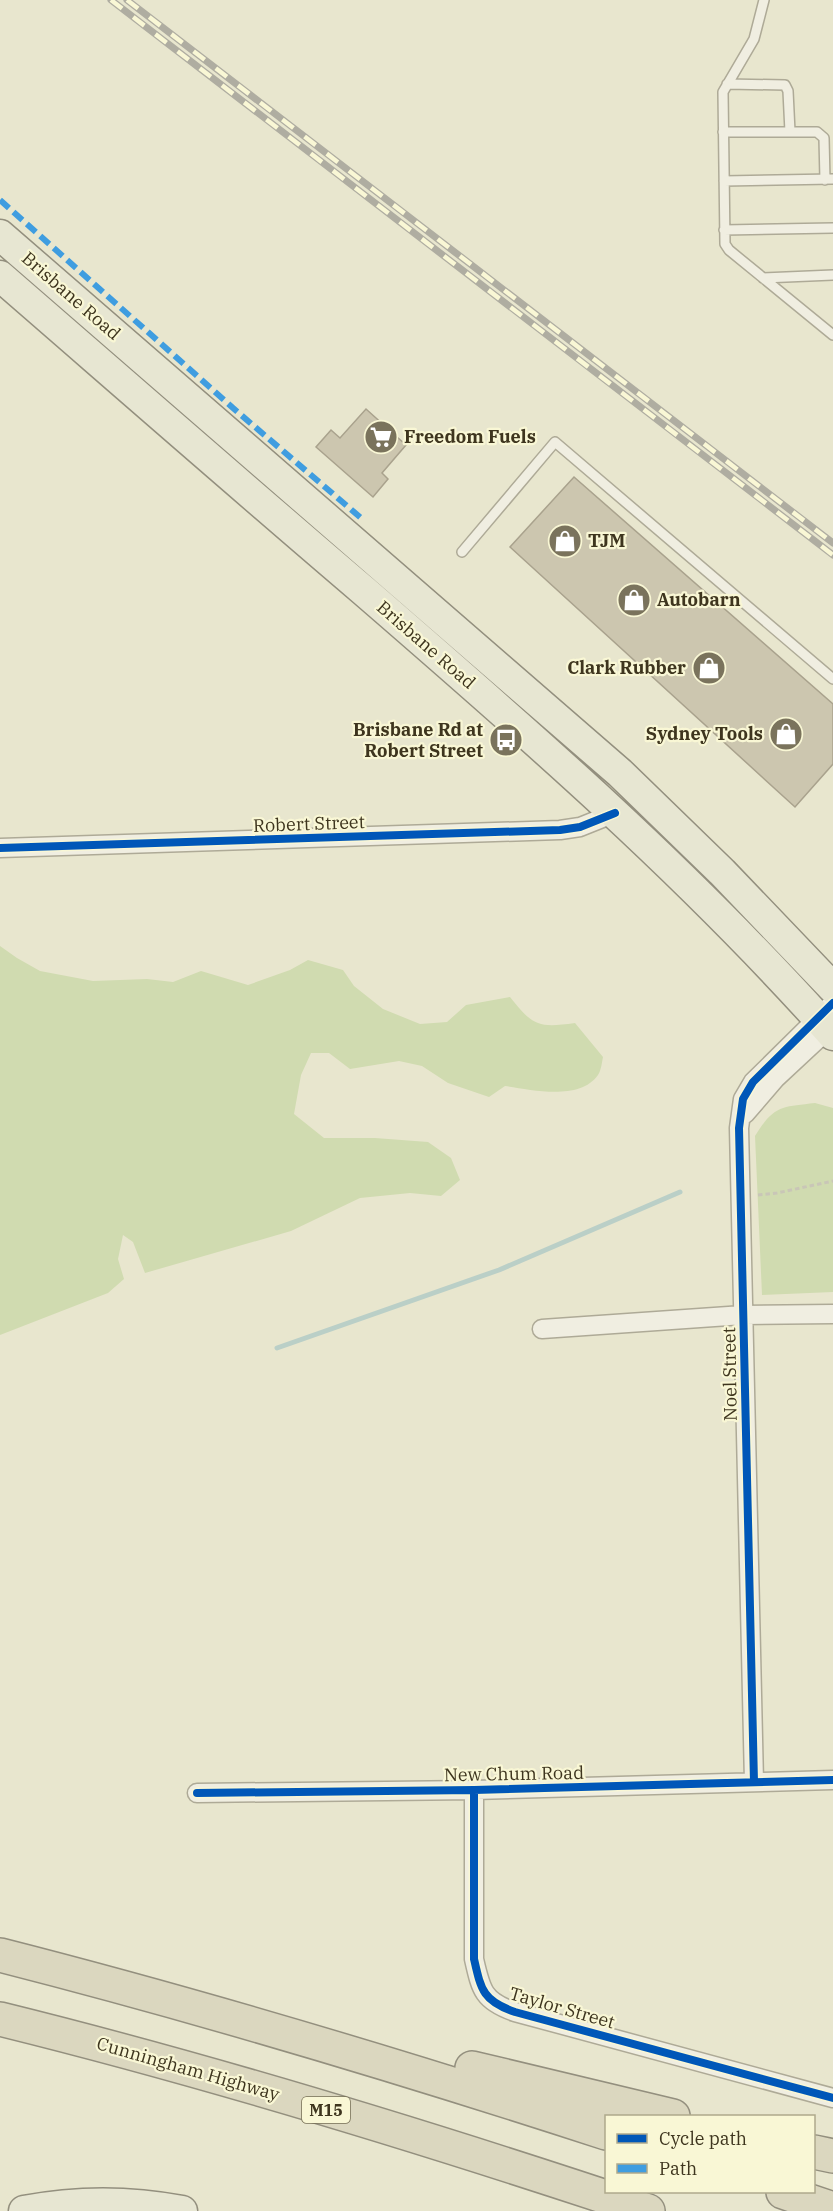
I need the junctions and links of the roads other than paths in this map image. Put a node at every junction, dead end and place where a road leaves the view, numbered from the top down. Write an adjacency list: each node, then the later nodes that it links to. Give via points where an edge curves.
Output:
1 (764, 0): 2 (lane, via 754,39)
2 (727, 84): 3 (lane, via 723,92); 4 (lane, via 785,85)
3 (723, 132): 4 (lane); 6 (lane)
4 (790, 132): 5 (lane, via 821,134)
5 (829, 179): 6 (lane)
6 (724, 181): 8 (lane)
7 (833, 228): 8 (lane)
8 (724, 230): 12 (lane, via 729,250)
9 (0, 235): 18 (main road, Brisbane Road, via 620,774 716,865)
10 (833, 275): 12 (lane)
11 (0, 276): 16 (main road, Brisbane Road, via 504,712)
12 (763, 278): 13 (lane)
13 (833, 335)
14 (462, 552): 15 (lane, via 555,442)
15 (833, 679)
16 (615, 813): 17 (street, Robert Street, via 560,831); 21 (main road, Brisbane Road)
17 (0, 849)
18 (792, 945): 19 (main road, via 812,946); 20 (main road, Brisbane Road)
19 (833, 956)
20 (833, 988)
21 (829, 1022): 23 (street, Noel Street, via 742,1118 738,1141)
22 (833, 1314): 23 (street)
23 (743, 1316): 24 (street); 26 (street, Noel Street)
24 (542, 1329)
25 (833, 1780): 26 (street, New Chum Road)
26 (754, 1782): 27 (street, New Chum Road)
27 (474, 1790): 28 (street, New Chum Road); 32 (street, Taylor Street, via 474,1959 487,1997 515,2012)
28 (197, 1793)
29 (0, 1955): 31 (highway)
30 (0, 2019): 41 (highway, Cunningham Highway / M15, via 195,2070)
31 (255, 2024): 33 (highway); 34 (highway, via 404,2067)
32 (833, 2098)
33 (669, 2115)
34 (605, 2133)
35 (815, 2152): 36 (highway)
36 (833, 2156)
37 (786, 2193): 38 (highway)
38 (833, 2209)
39 (24, 2211): 40 (main road, via 104,2203)
40 (182, 2211)
41 (648, 2211)

